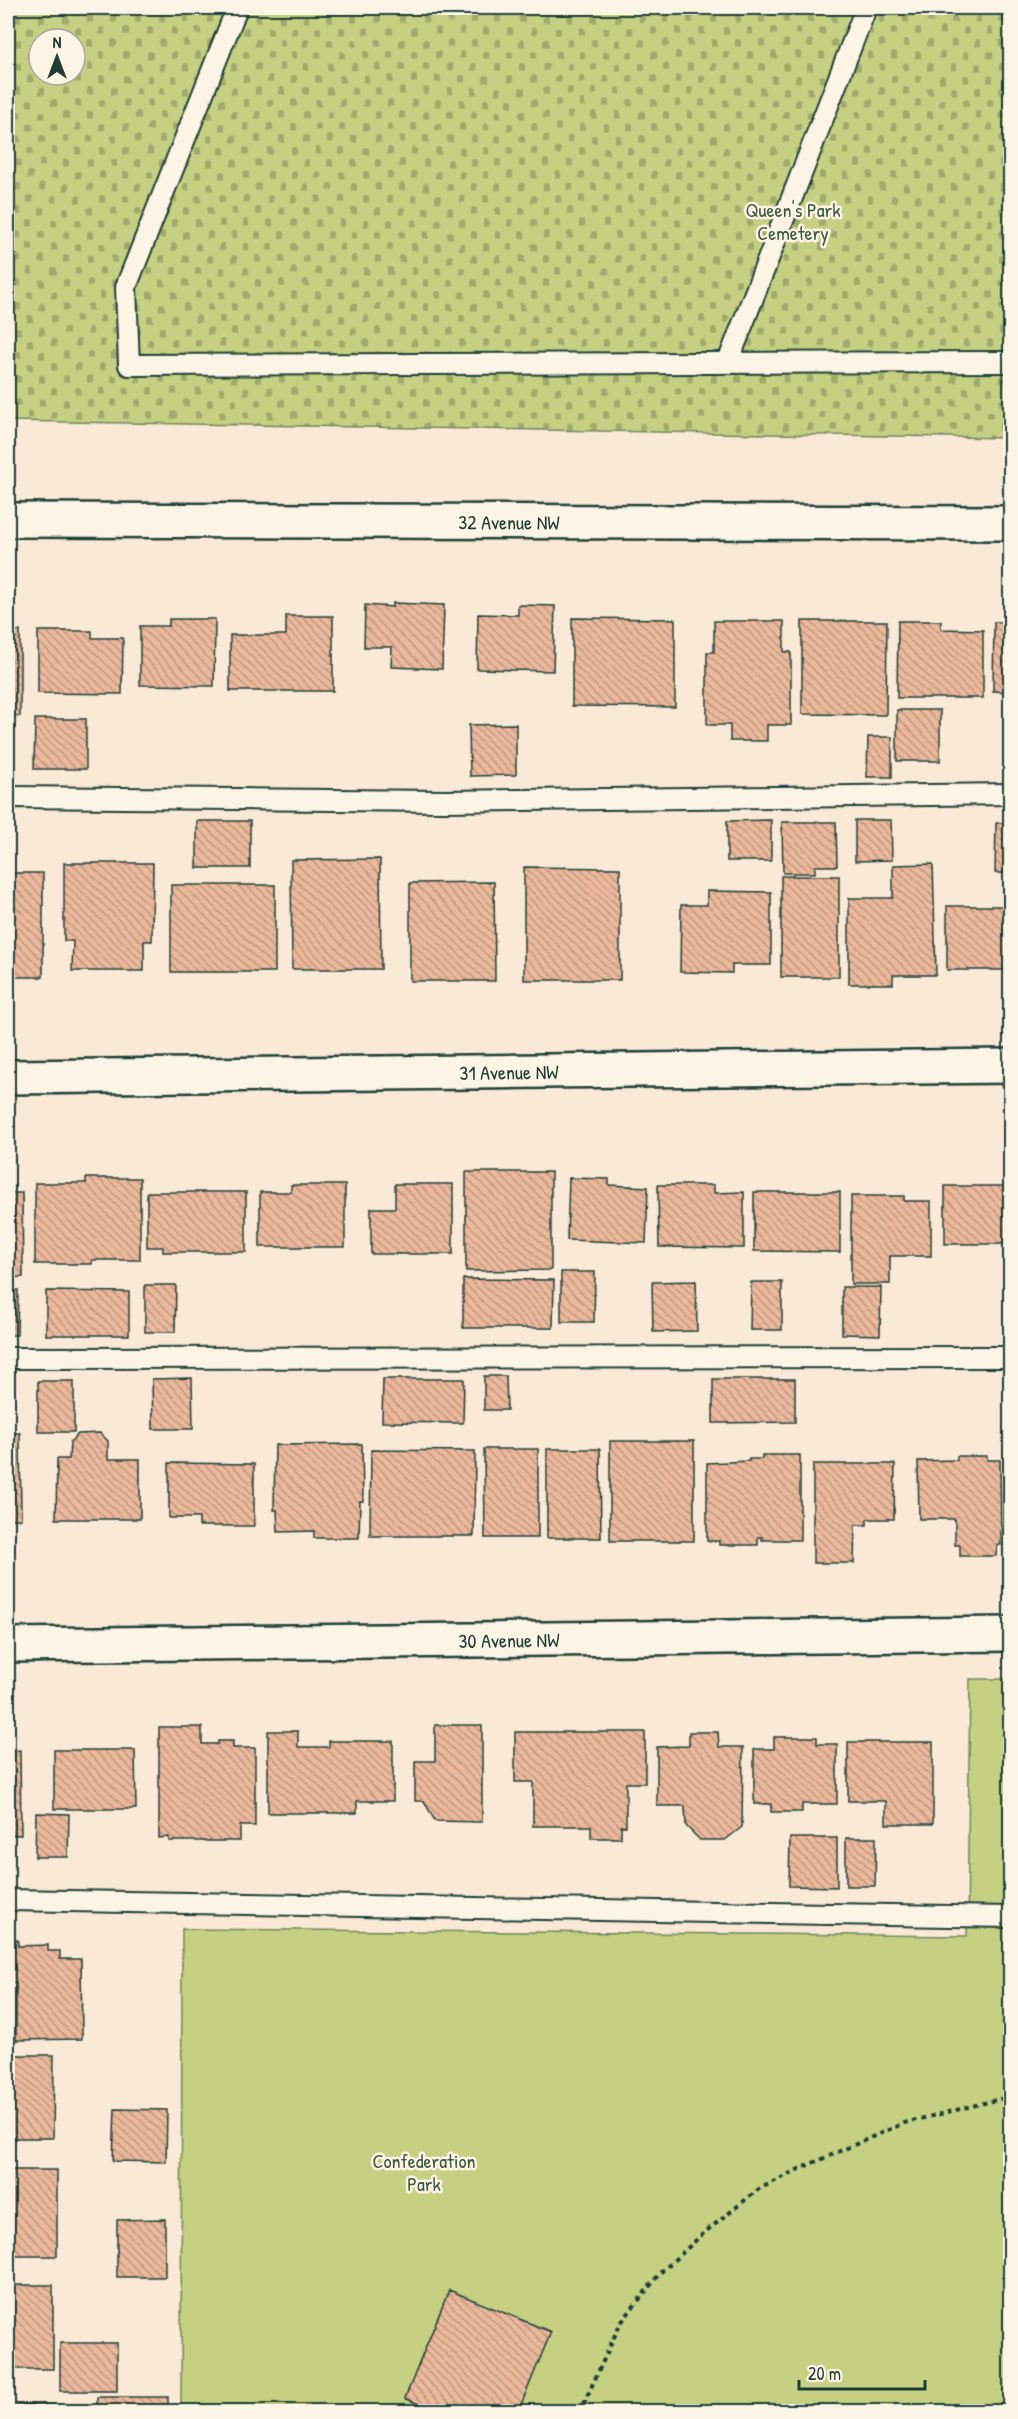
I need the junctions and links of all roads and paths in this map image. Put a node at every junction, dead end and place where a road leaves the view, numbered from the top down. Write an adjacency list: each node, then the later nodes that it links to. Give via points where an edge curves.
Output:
1 (237, 8): 3 (lane, via 126,286 129,365)
2 (866, 8): 3 (lane)
3 (728, 362): 4 (lane)
4 (1011, 362)
5 (8, 520): 6 (street, 32 Avenue NW)
6 (1011, 523)
7 (1011, 795): 8 (lane, via 446,801)
8 (8, 797)
9 (1011, 1066): 10 (street, 31 Avenue NW)
10 (8, 1077)
11 (1011, 1357): 12 (lane)
12 (8, 1358)
13 (1011, 1634): 14 (street, 30 Avenue NW)
14 (8, 1645)
15 (8, 1900): 16 (lane)
16 (1011, 1917)
17 (1011, 2099): 18 (path, via 904,2123 759,2189 704,2233 654,2281 620,2324)
18 (580, 2412)

